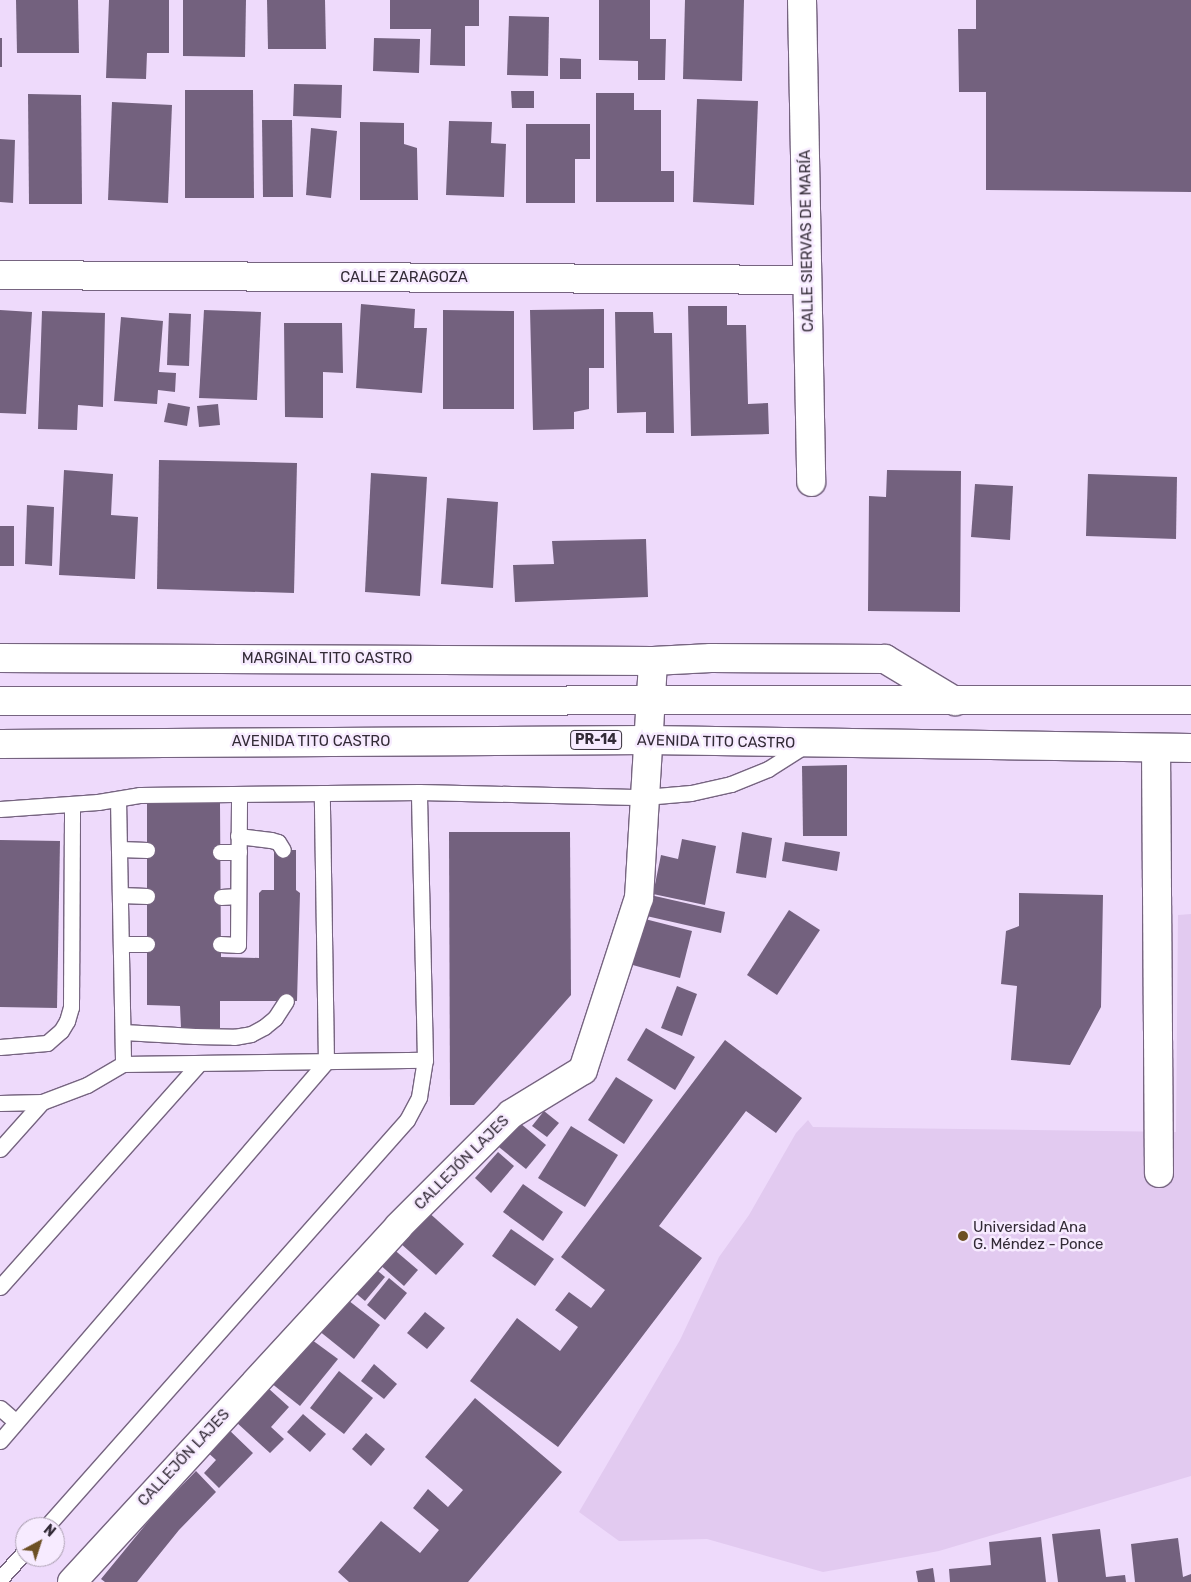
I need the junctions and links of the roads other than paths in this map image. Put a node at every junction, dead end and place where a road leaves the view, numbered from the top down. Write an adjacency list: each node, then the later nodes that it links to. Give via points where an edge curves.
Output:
1 (802, 0): 3 (street, CALLE SIERVAS DE MARÍA)
2 (0, 276): 3 (street, CALLE ZARAGOZA)
3 (808, 280): 4 (street, CALLE SIERVAS DE MARÍA)
4 (811, 482)
5 (0, 658): 6 (street, MARGINAL TITO CASTRO)
6 (653, 661): 7 (street, CALLEJÓN LAJES); 10 (street, MARGINAL TITO CASTRO, via 885,659)
7 (649, 700): 9 (street); 10 (street); 11 (street, CALLEJÓN LAJES)
8 (1191, 700): 10 (street)
9 (0, 701)
10 (955, 701)
11 (647, 740): 12 (street, AVENIDA TITO CASTRO / PR-14); 13 (street, AVENIDA TITO CASTRO / PR-14); 19 (street, CALLEJÓN LAJES)
12 (809, 743): 14 (street, AVENIDA TITO CASTRO / PR-14); 19 (lane, via 768,769 731,784 691,793)
13 (0, 744)
14 (1156, 748): 15 (street, AVENIDA TITO CASTRO / PR-14); 45 (street)
15 (1191, 748)
16 (419, 792): 17 (lane); 19 (lane); 38 (lane)
17 (322, 793): 18 (lane); 39 (lane)
18 (239, 795): 20 (lane, via 140,795); 23 (lane)
19 (645, 797): 53 (street, CALLEJÓN LAJES, via 639,898 583,1070 511,1114 399,1226)
20 (118, 799): 21 (lane); 24 (lane)
21 (72, 804): 22 (lane); 37 (lane, via 69,1014 61,1031 46,1043)
22 (0, 809)
23 (239, 844): 26 (lane, via 271,840 278,842); 27 (lane); 30 (lane)
24 (120, 848): 25 (lane); 28 (lane)
25 (147, 850)
26 (283, 850)
27 (220, 852)
28 (121, 895): 29 (lane); 32 (lane)
29 (147, 896)
30 (238, 896): 31 (lane); 34 (lane, via 238,945)
31 (221, 897)
32 (122, 944): 33 (lane); 36 (lane)
33 (147, 944)
34 (220, 944)
35 (286, 1001): 36 (lane, via 264,1027 242,1035)
36 (123, 1032): 40 (lane)
37 (0, 1047)
38 (425, 1060): 39 (lane); 50 (lane, via 419,1097 407,1120)
39 (326, 1062): 41 (lane); 48 (lane)
40 (123, 1064): 41 (lane); 42 (lane, via 87,1085)
41 (199, 1064): 46 (lane)
42 (42, 1102): 43 (lane); 44 (lane)
43 (0, 1103)
44 (0, 1148)
45 (1159, 1172)
46 (0, 1287)
47 (0, 1408): 48 (lane)
48 (16, 1422): 49 (lane)
49 (0, 1441)
50 (55, 1517)
51 (15, 1562): 52 (lane)
52 (0, 1579)
53 (72, 1582)

